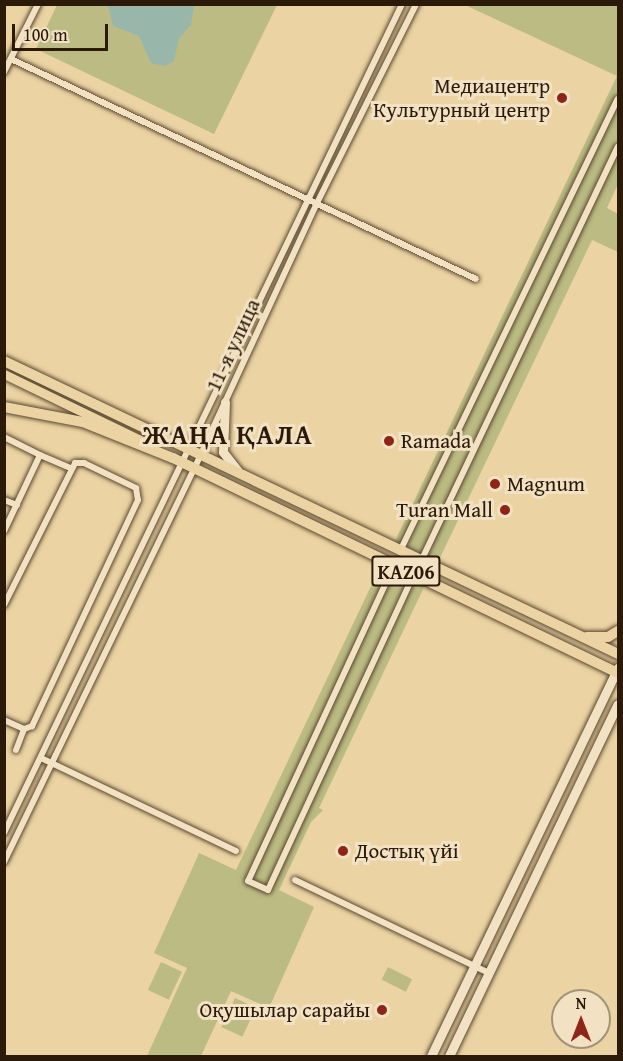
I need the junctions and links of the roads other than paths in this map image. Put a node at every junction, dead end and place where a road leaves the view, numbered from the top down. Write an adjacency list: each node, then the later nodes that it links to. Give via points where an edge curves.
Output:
1 (38, 4): 4 (street)
2 (402, 4): 8 (street, 11-я улица)
3 (416, 4): 9 (street, 11-я улица)
4 (11, 59): 5 (street); 8 (street)
5 (4, 72)
6 (618, 99): 26 (street)
7 (618, 147): 27 (street)
8 (307, 201): 9 (street); 16 (street, 11-я улица)
9 (316, 205): 10 (street); 13 (street, 11-я улица)
10 (477, 279)
11 (4, 362): 16 (highway, KАZ06)
12 (4, 374): 19 (main road, KАZ06)
13 (225, 402): 17 (street, 11-я улица); 22 (street, via 224,452)
14 (4, 407): 19 (highway, KАZ06, via 83,422)
15 (4, 437): 18 (street)
16 (188, 448): 17 (highway, KАZ06); 19 (street, 11-я улица)
17 (201, 454): 21 (street, 11-я улица); 22 (highway, KАZ06)
18 (39, 455): 20 (street); 24 (street)
19 (178, 460): 21 (highway, KАZ06); 39 (street, 11-я улица)
20 (70, 468): 30 (street); 37 (street, via 75,463 84,463 136,488 138,500 32,726)
21 (193, 468): 34 (highway, KАZ06); 40 (street, 11-я улица)
22 (241, 474): 32 (highway, KАZ06)
23 (4, 500): 24 (street)
24 (17, 505): 25 (street)
25 (4, 531)
26 (402, 547)
27 (423, 557)
28 (390, 574): 29 (street, via 248,881 268,890)
29 (410, 583)
30 (4, 605)
31 (618, 631): 32 (highway, via 597,638)
32 (579, 636): 33 (highway, KАZ06)
33 (618, 654)
34 (617, 671): 45 (street)
35 (618, 704): 46 (street)
36 (4, 720): 37 (street)
37 (24, 729): 38 (street)
38 (16, 750)
39 (41, 758): 40 (street); 41 (street, 11-я улица)
40 (52, 764): 42 (street); 43 (street, 11-я улица)
41 (4, 833)
42 (236, 851)
43 (4, 862)
44 (295, 880): 45 (street)
45 (474, 966): 46 (street); 47 (street)
46 (489, 973): 48 (street)
47 (431, 1056)
48 (449, 1056)

